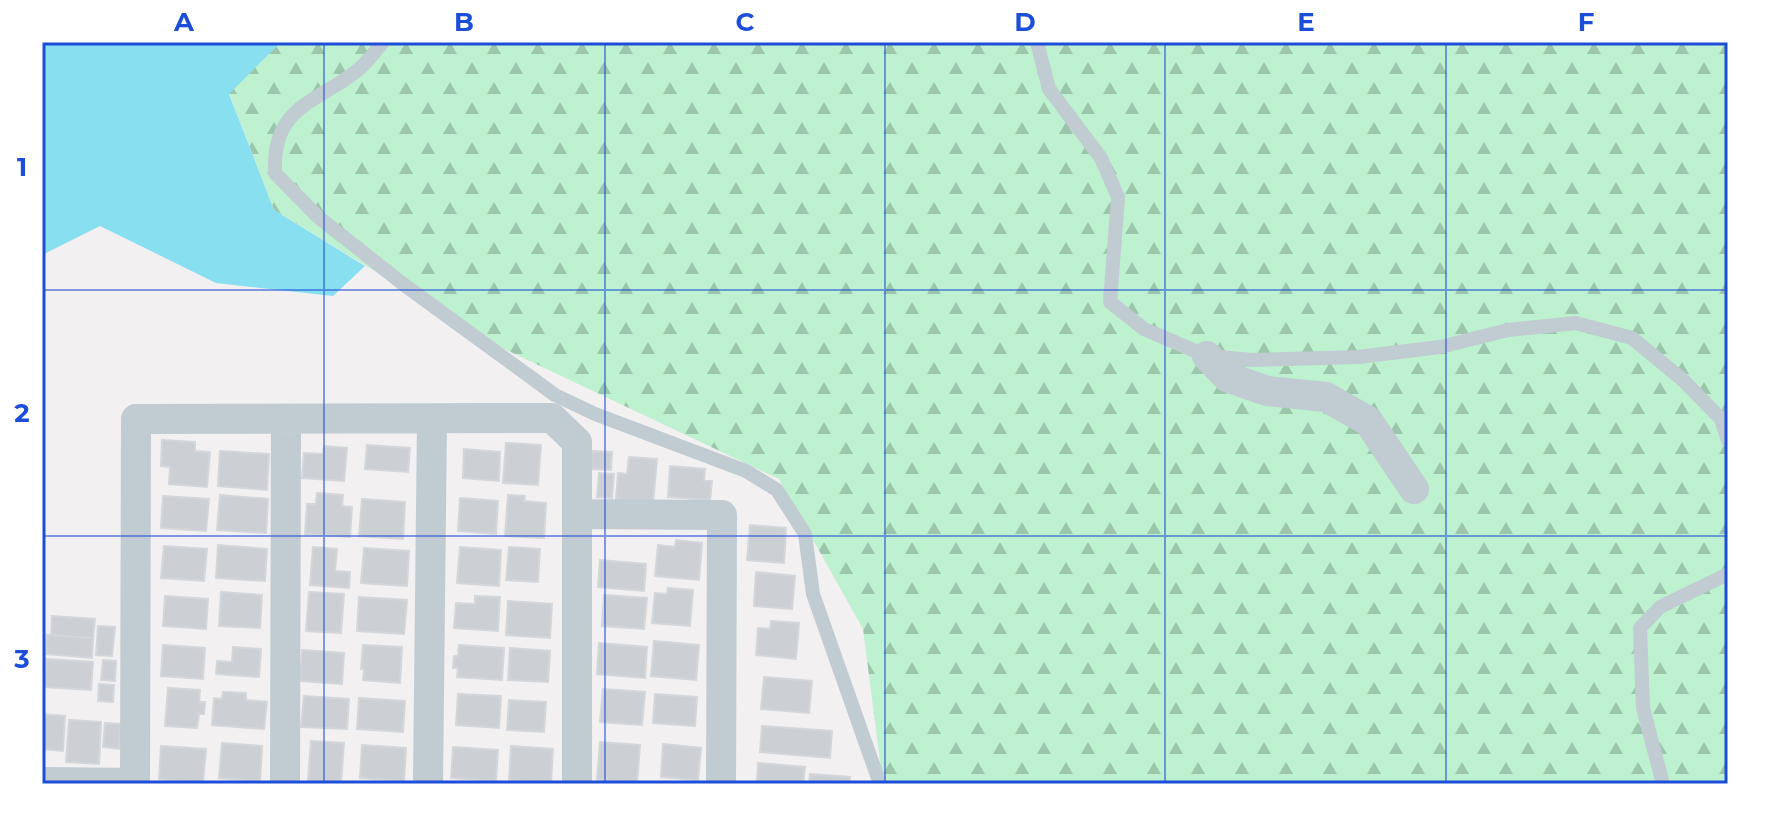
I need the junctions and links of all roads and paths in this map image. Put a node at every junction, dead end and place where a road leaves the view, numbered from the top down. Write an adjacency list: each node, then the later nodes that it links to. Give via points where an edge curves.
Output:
1 (383, 42): 16 (lane, via 360,69 291,114 274,149 275,173 317,216 555,395 746,471 777,490 805,534 813,594)
2 (1037, 42): 3 (lane, via 1049,89 1101,158 1118,197 1110,302 1144,329)
3 (1207, 356): 6 (lane, via 1358,357 1576,323 1632,338 1721,419); 7 (street, via 1227,377 1267,391 1326,397 1368,421)
4 (286, 419): 5 (street); 11 (street, via 136,419); 12 (street)
5 (432, 419): 8 (street, via 552,418 577,442); 13 (street)
6 (1728, 441)
7 (1414, 489)
8 (577, 514): 14 (street); 15 (street, via 722,515)
9 (1728, 574): 17 (lane, via 1660,607 1640,628 1643,708)
10 (42, 782): 11 (street)
11 (135, 783)
12 (285, 784)
13 (428, 784)
14 (577, 784)
15 (721, 784)
16 (880, 784)
17 (1663, 784)

